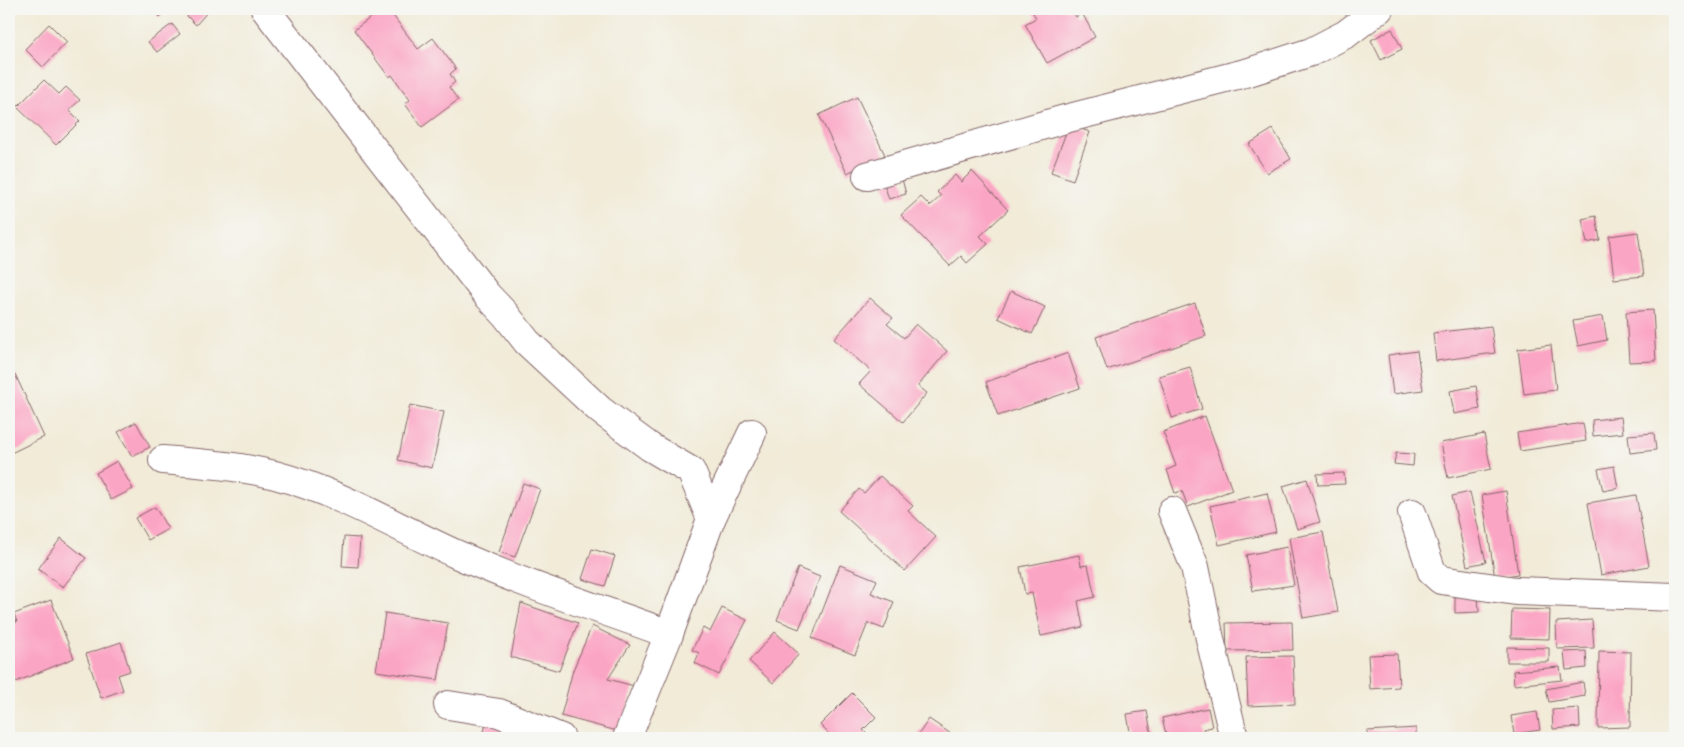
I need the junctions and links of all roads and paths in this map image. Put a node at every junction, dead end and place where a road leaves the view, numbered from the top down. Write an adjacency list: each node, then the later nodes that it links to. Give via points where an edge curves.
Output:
1 (265, 9): 8 (street, via 486,295 527,342 600,410 690,472)
2 (1379, 9): 3 (street, via 1346,34 1311,52 1249,72 1065,119)
3 (866, 176)
4 (752, 433): 8 (street)
5 (163, 460): 10 (street, via 216,464 284,478 343,499 465,557)
6 (1172, 512): 14 (street, via 1195,567)
7 (1412, 513): 9 (street, via 1432,572 1441,580 1516,591)
8 (711, 519): 10 (street)
9 (1675, 597)
10 (670, 634): 13 (street)
11 (448, 705): 12 (street, via 499,713)
12 (561, 738)
13 (627, 738)
14 (1234, 738)

